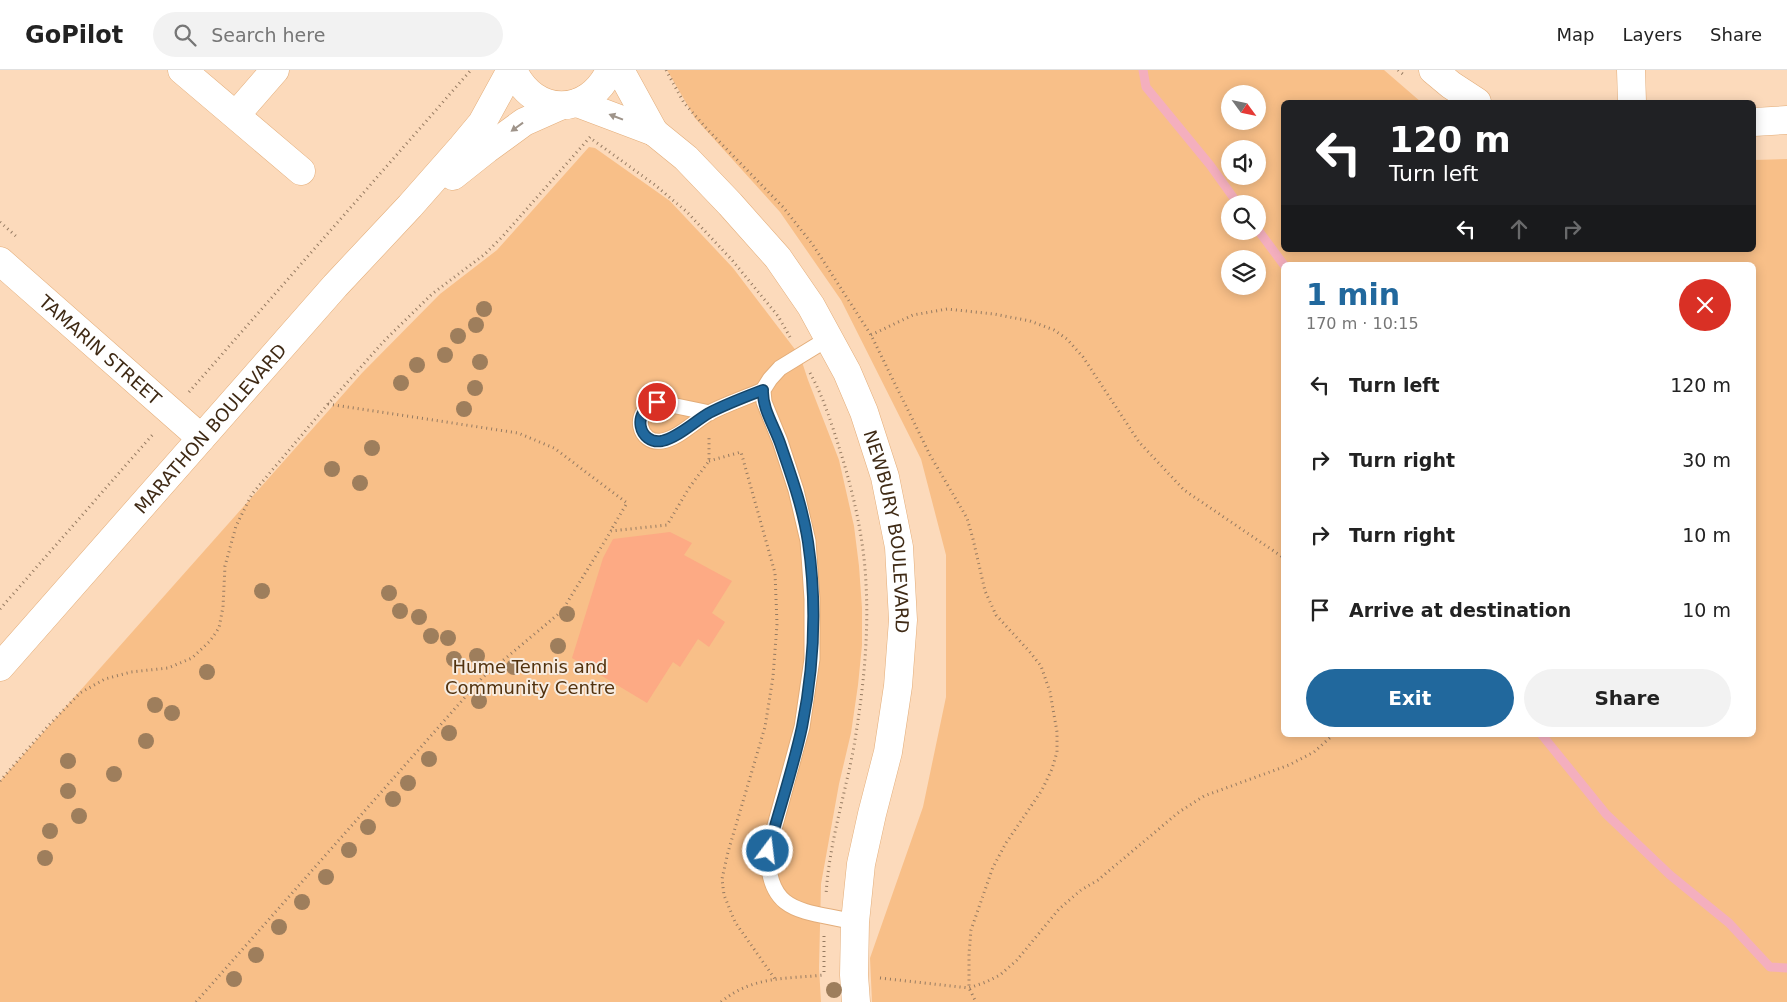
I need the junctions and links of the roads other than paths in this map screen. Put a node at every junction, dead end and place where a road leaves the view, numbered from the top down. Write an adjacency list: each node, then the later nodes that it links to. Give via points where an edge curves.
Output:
1 (182, 70): 11 (street)
2 (512, 70): 10 (street, NEWBURY BOULEVARD, via 530,95 544,102); 16 (street, MARATHON BOULEVARD, via 482,123)
3 (610, 70): 10 (street, MARATHON BOULEVARD, via 591,96)
4 (620, 70): 14 (street, NEWBURY BOULEVARD)
5 (1433, 70): 8 (street)
6 (1631, 70): 9 (street)
7 (271, 75): 11 (street)
8 (1474, 100)
9 (1632, 100)
10 (568, 104): 14 (street, NEWBURY BOULEVARD, one-way to 10, via 610,114); 16 (street, MARATHON BOULEVARD, one-way to 16, via 524,122)
11 (236, 116): 15 (street)
12 (1787, 120): 13 (street)
13 (1756, 122)
14 (654, 132): 18 (street, NEWBURY BOULEVARD, via 686,158 778,258)
15 (301, 171)
16 (410, 206): 21 (street, MARATHON BOULEVARD)
17 (0, 261): 21 (street, TAMARIN STREET)
18 (830, 338): 19 (lane, via 780,368); 23 (street, NEWBURY BOULEVARD, via 864,412 885,477 899,548 903,620 888,752 861,864)
19 (763, 390): 20 (lane); 23 (lane, via 764,402 796,490 808,542 812,599 812,659 802,727 768,851 768,870 779,898 791,907)
20 (710, 413)
21 (201, 438): 22 (street, MARATHON BOULEVARD)
22 (4, 664)
23 (855, 922): 24 (street, NEWBURY BOULEVARD)
24 (856, 1002)

